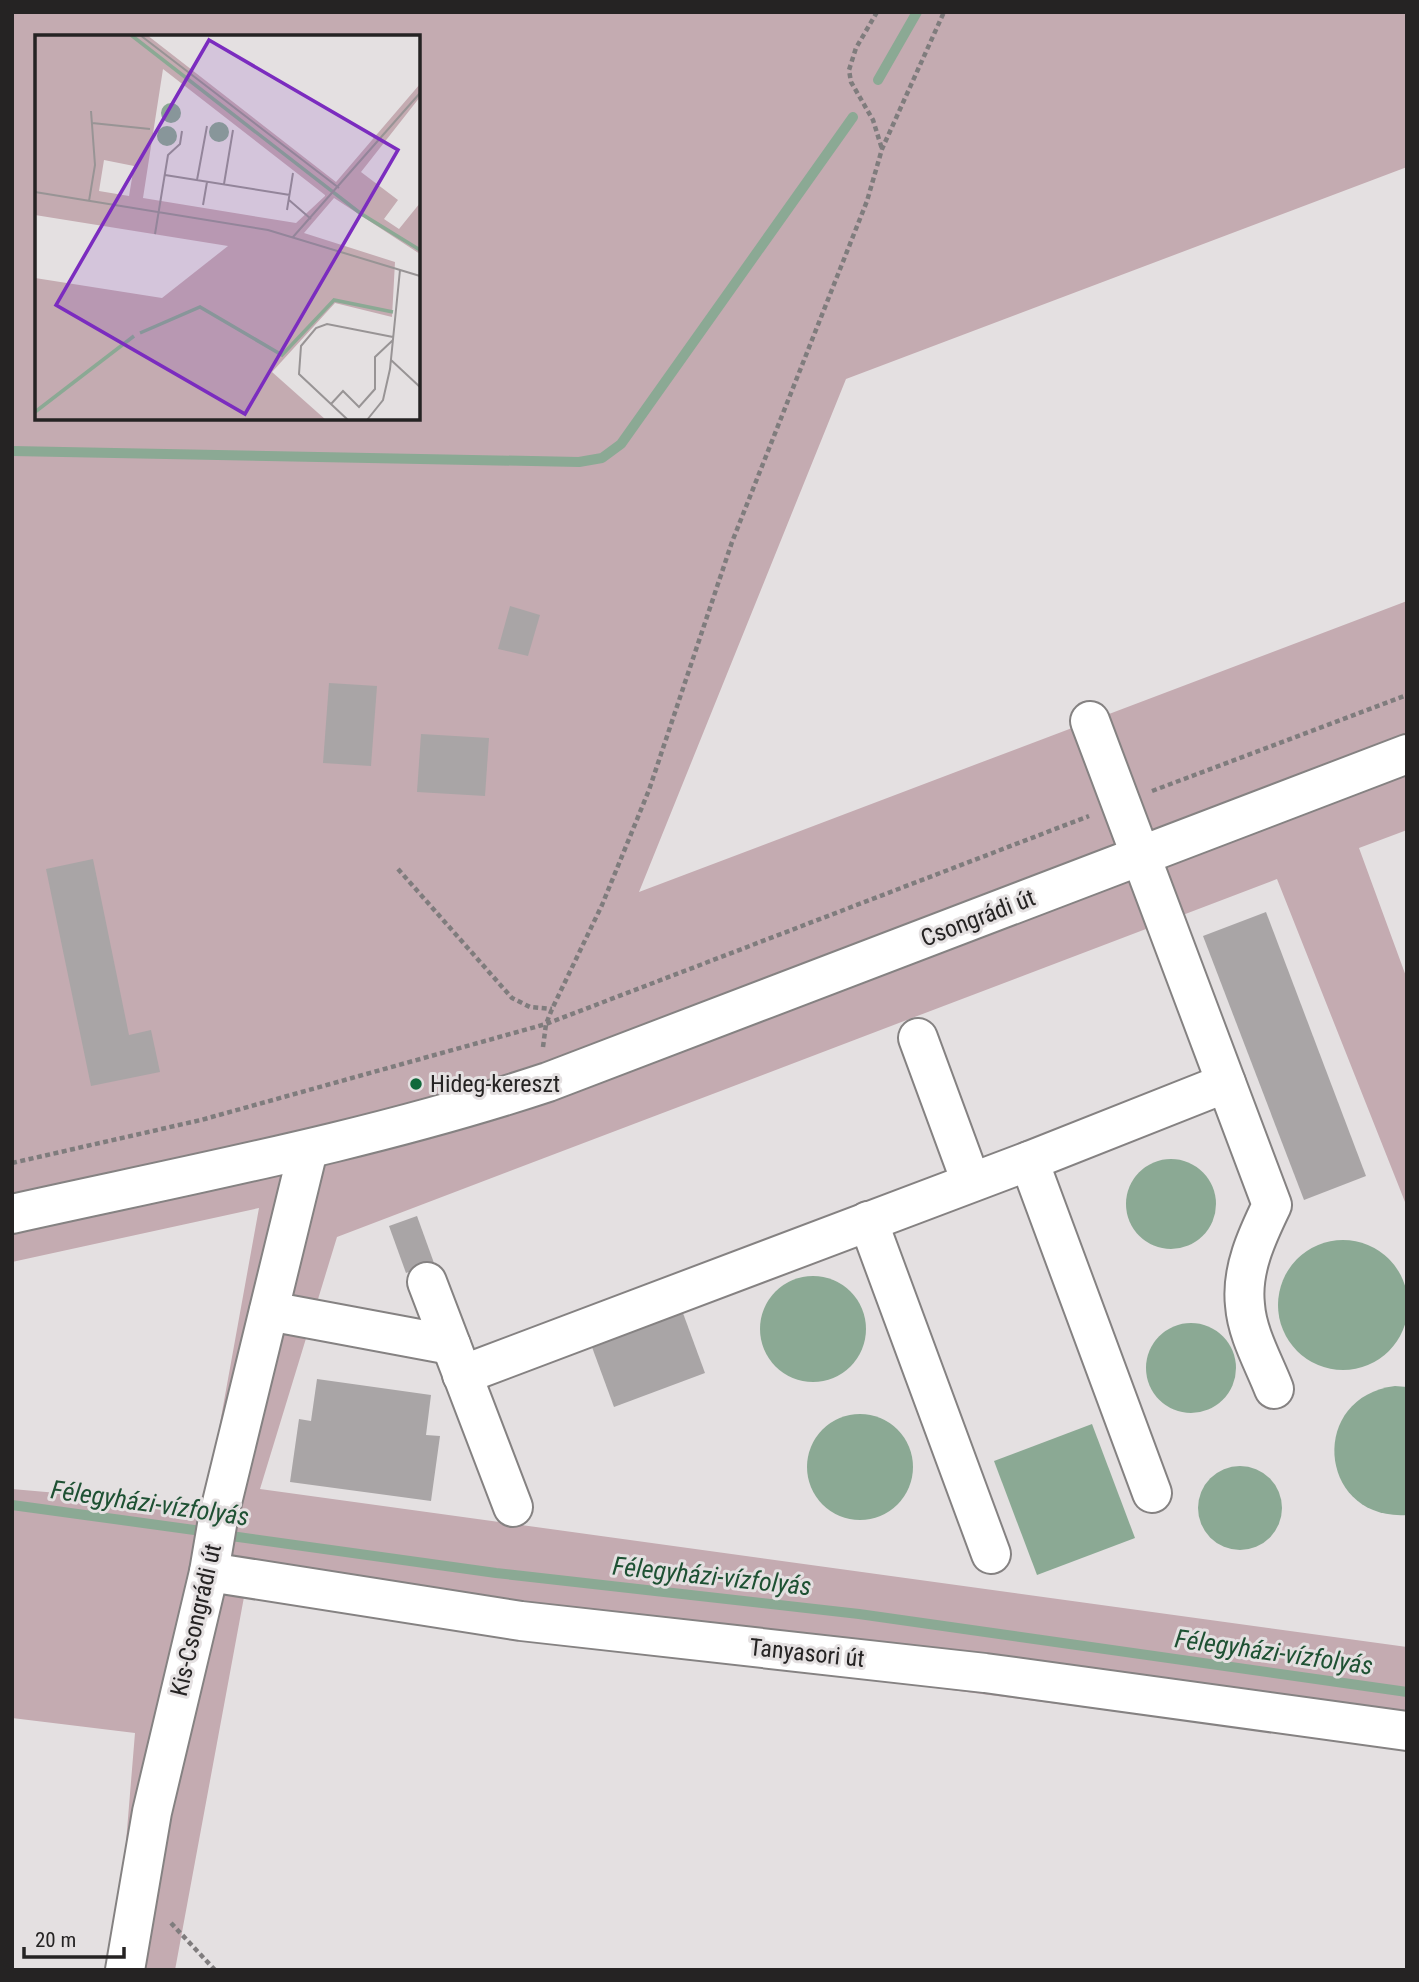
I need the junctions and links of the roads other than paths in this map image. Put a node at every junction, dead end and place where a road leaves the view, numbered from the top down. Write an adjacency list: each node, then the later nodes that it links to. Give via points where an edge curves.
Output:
1 (1090, 721): 3 (street)
2 (1407, 754): 3 (street, Csongrádi út)
3 (1141, 856): 5 (street); 6 (street, Csongrádi út, via 548,1082)
4 (918, 1038): 8 (street)
5 (1226, 1083): 7 (street); 14 (street, via 1272,1205 1250,1256 1244,1305)
6 (308, 1150): 9 (street, Csongrádi út); 12 (street, Kis-Csongrádi út)
7 (1030, 1160): 8 (street); 15 (street)
8 (971, 1182): 10 (street)
9 (13, 1210)
10 (868, 1221): 13 (street); 18 (street)
11 (427, 1282): 13 (street)
12 (269, 1311): 13 (street); 17 (street, Kis-Csongrádi út)
13 (457, 1360): 16 (street)
14 (1274, 1389)
15 (1152, 1493)
16 (513, 1507)
17 (214, 1546): 19 (street, Tanyasori út, via 290,1587 520,1621 985,1674); 20 (street, Kis-Csongrádi út, via 152,1812)
18 (991, 1554)
19 (1407, 1731)
20 (125, 1970)

